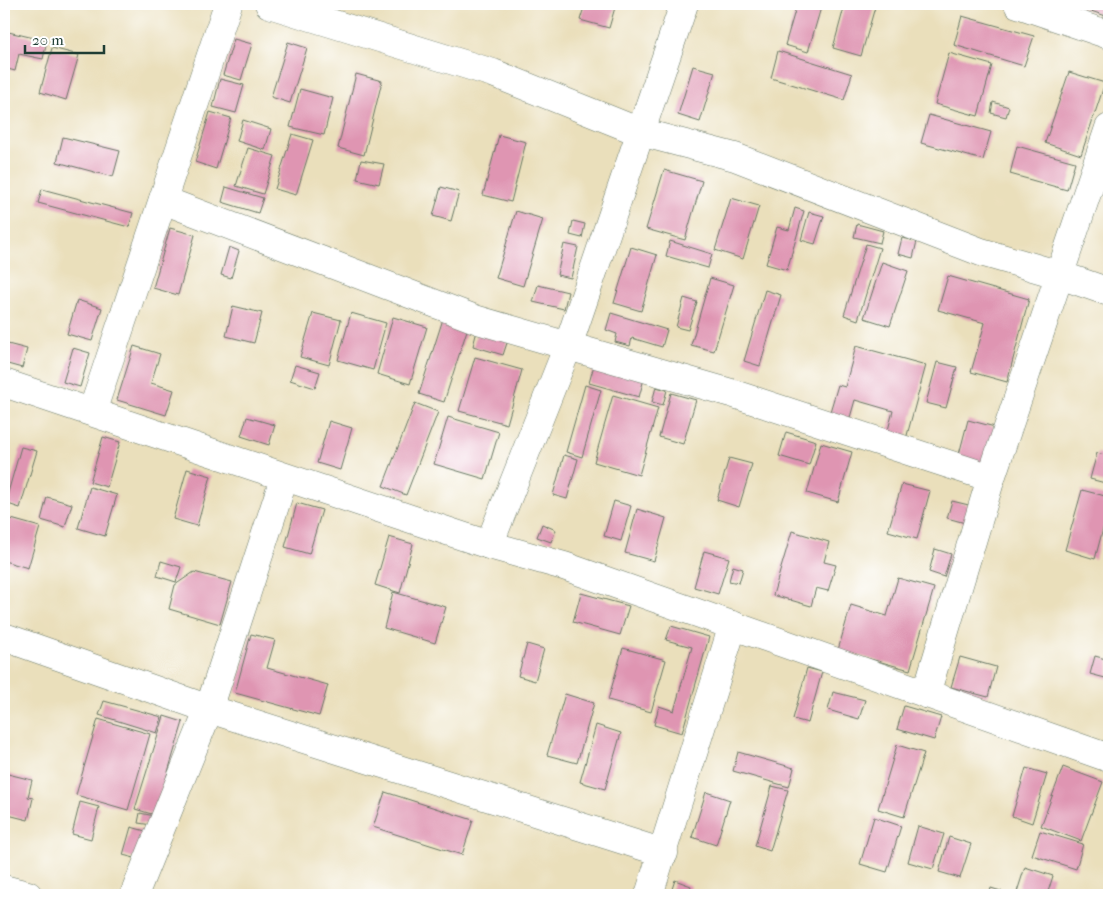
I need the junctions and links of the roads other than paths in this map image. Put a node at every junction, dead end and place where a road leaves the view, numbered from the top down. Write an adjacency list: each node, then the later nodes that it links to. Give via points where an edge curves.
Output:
1 (228, 4): 8 (street)
2 (269, 4): 7 (street, via 493,73)
3 (684, 4): 7 (street)
4 (1018, 4): 5 (street)
5 (1109, 36)
6 (1109, 128): 9 (street)
7 (640, 132): 9 (street, via 735,157 981,252); 11 (street)
8 (163, 200): 11 (street, via 478,320); 13 (street)
9 (1060, 275): 10 (street); 15 (street)
10 (1109, 292)
11 (568, 346): 15 (street, via 731,393); 16 (street)
12 (4, 384): 13 (street)
13 (92, 412): 14 (street)
14 (284, 478): 16 (street); 20 (street)
15 (991, 478): 19 (street)
16 (489, 545): 17 (street, via 564,566)
17 (733, 625): 19 (street); 22 (street)
18 (4, 637): 20 (street)
19 (926, 694): 21 (street)
20 (209, 710): 22 (street); 25 (street)
21 (1109, 758)
22 (664, 853): 26 (street)
23 (4, 889): 24 (street)
24 (28, 895)
25 (134, 895)
26 (649, 895)

